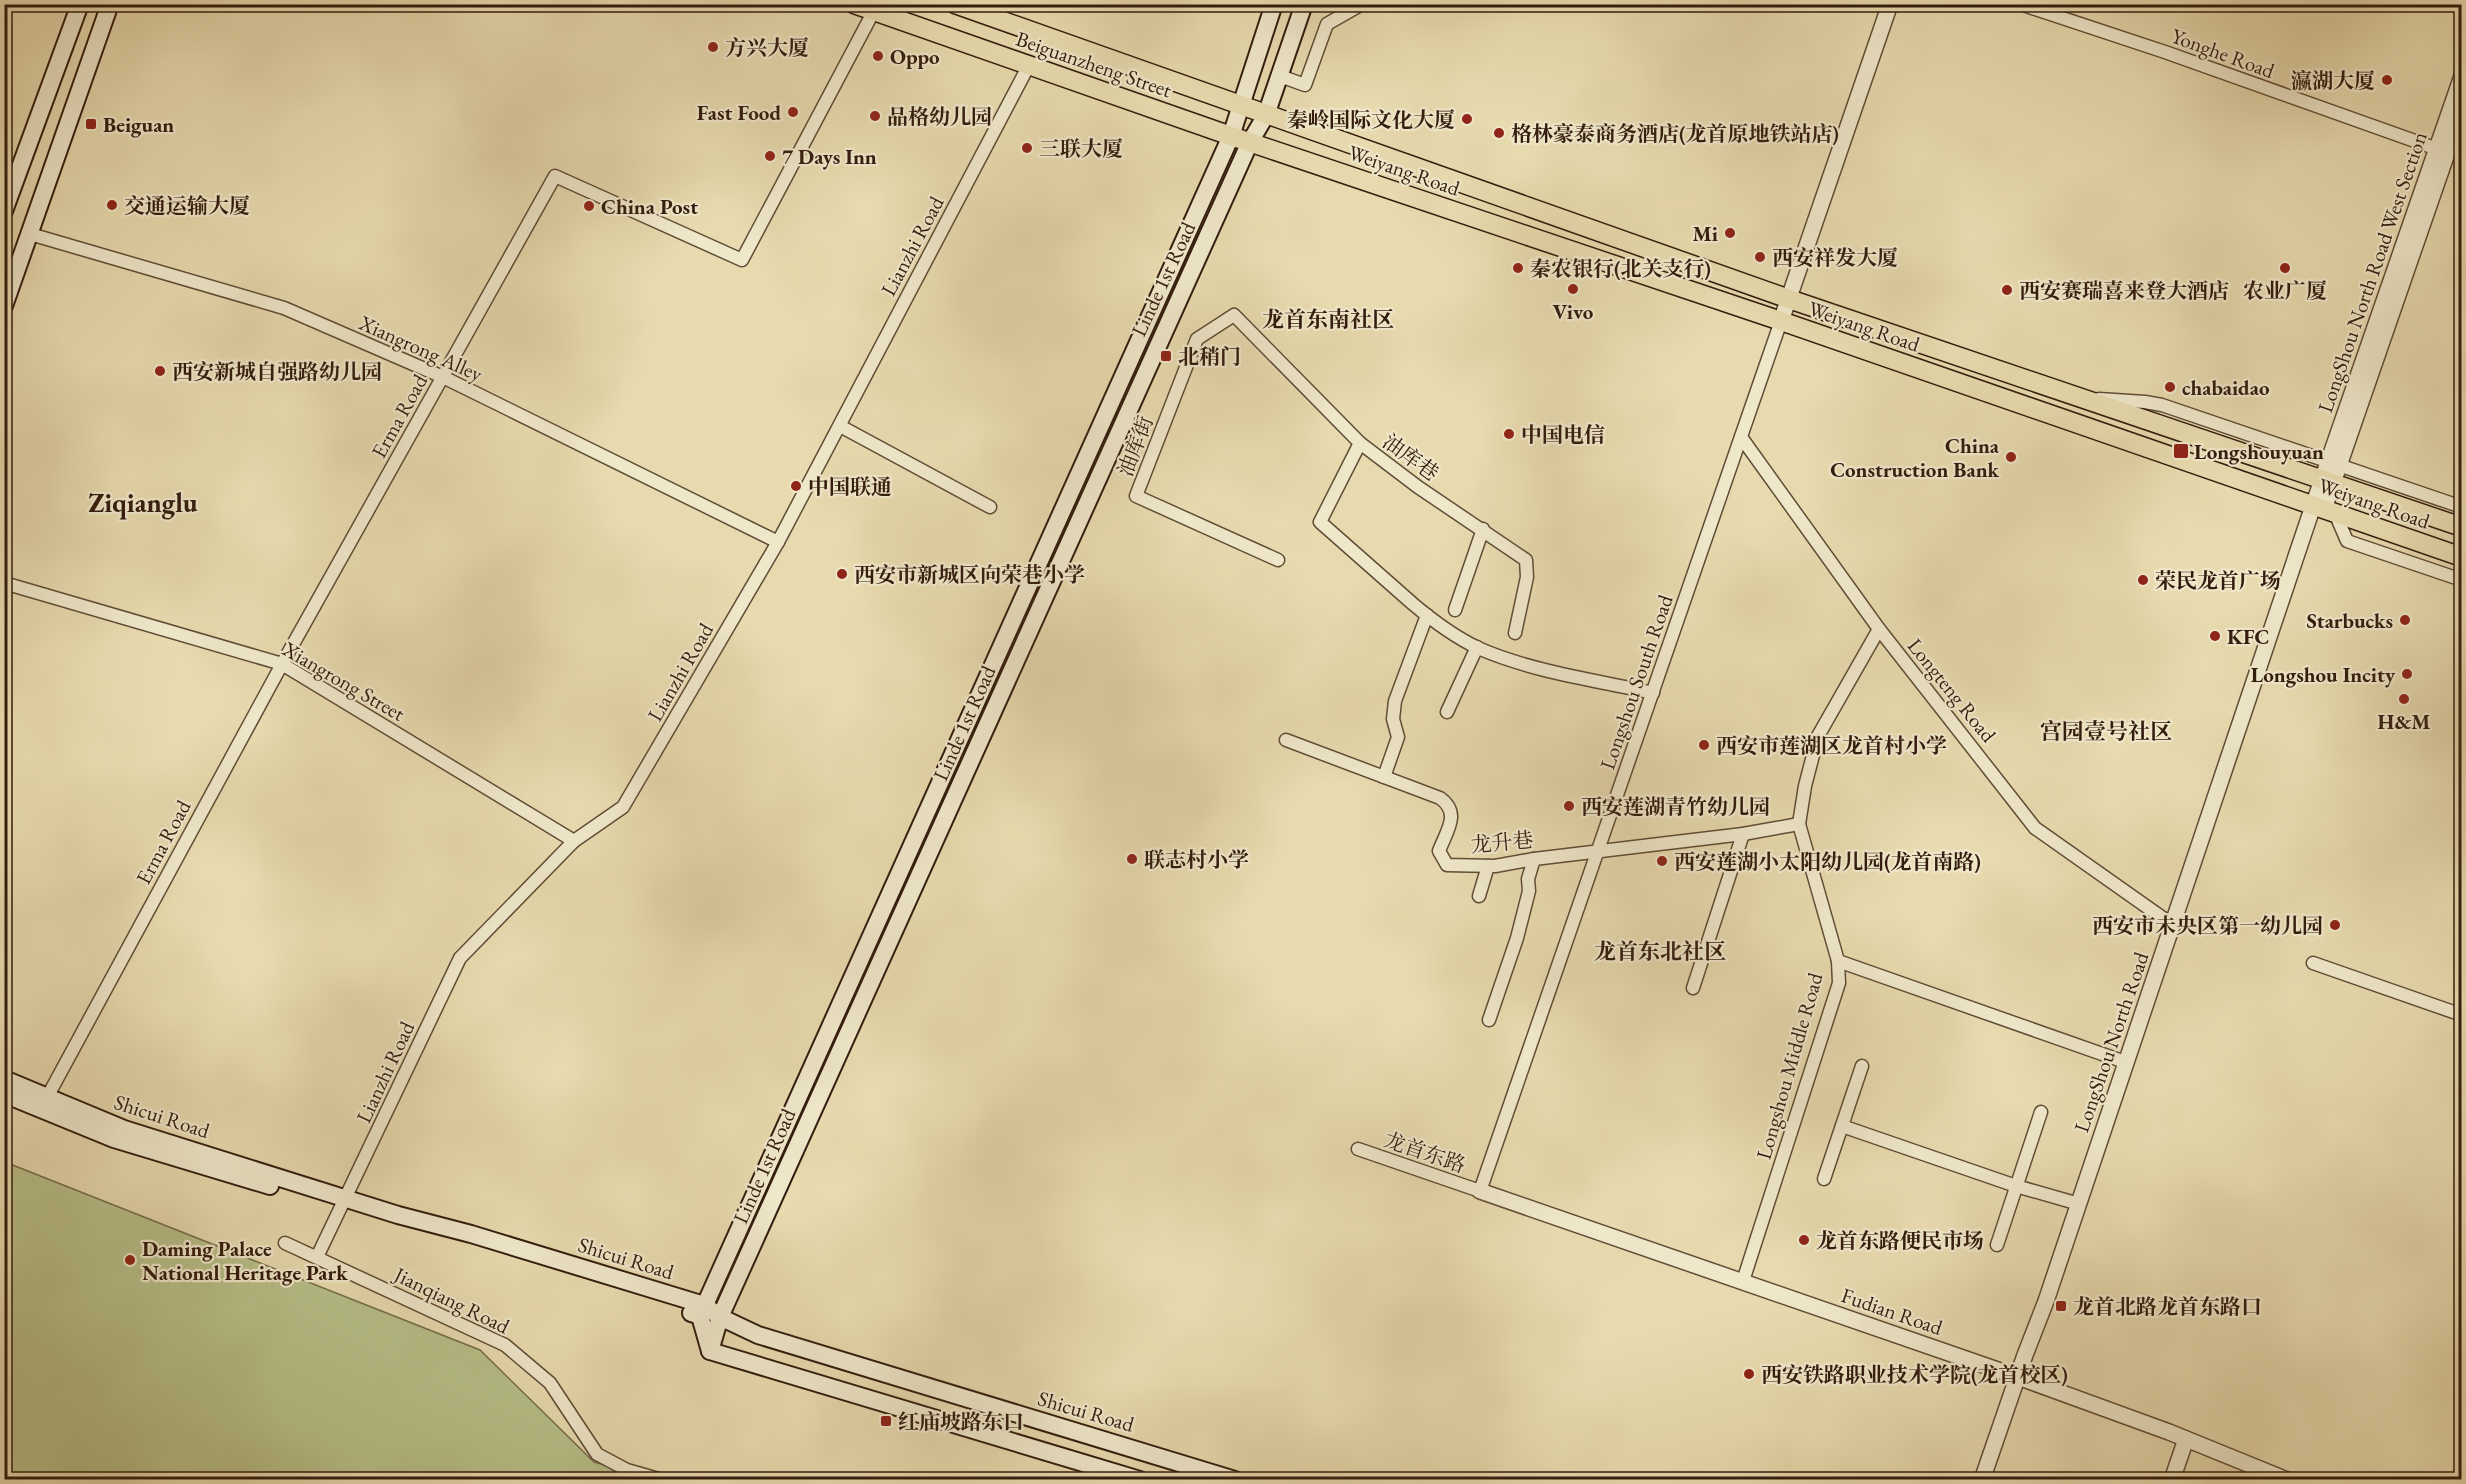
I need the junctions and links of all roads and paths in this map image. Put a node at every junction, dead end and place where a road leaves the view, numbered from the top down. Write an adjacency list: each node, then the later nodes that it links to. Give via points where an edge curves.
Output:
1 (80, 4): 20 (main road)
2 (110, 4): 21 (main road)
3 (854, 4): 10 (main road, Beiguanzheng Street)
4 (956, 4): 14 (main road, Beiguanzheng Street)
5 (1274, 4): 14 (main road, Linde 1st Road)
6 (1304, 4): 12 (main road, Linde 1st Road)
7 (1362, 4): 12 (street, via 1327,24 1305,85)
8 (1890, 4): 22 (street)
9 (2020, 4): 19 (street, Yonghe Road)
10 (876, 8): 11 (main road, Beiguanzheng Street); 26 (street, Erma Road, via 742,260 555,176)
11 (1029, 65): 17 (main road, Beiguanzheng Street); 28 (street, Lianzhi Road)
12 (1280, 76): 16 (main road, Linde 1st Road)
13 (2462, 76): 19 (street, LongShou North Road West Section)
14 (1240, 106): 16 (main road, Beiguanzheng Street); 17 (main road, Linde 1st Road)
15 (2462, 110): 19 (street, LongShou North Road West Section)
16 (1266, 116): 18 (main road, Linde 1st Road); 22 (main road, Weiyang Road)
17 (1231, 136): 18 (main road, Beiguanzheng Street); 83 (main road, Linde 1st Road)
18 (1250, 142): 25 (main road, Weiyang Road); 84 (main road, Linde 1st Road)
19 (2441, 151): 31 (street, LongShou North Road West Section)
20 (4, 211)
21 (30, 234): 23 (main road); 26 (street, Xiangrong Alley, via 284,308)
22 (1789, 299): 25 (street); 27 (main road, Weiyang Road)
23 (4, 306)
24 (1234, 315): 30 (street, 油库巷); 40 (street, 油库街, via 1197,339 1136,496)
25 (1781, 321): 29 (street, Longshou South Road); 35 (main road, Weiyang Road)
26 (443, 378): 38 (street, Xiangrong Alley); 48 (street, Erma Road)
27 (2074, 396): 31 (street, via 2162,405); 32 (main road, Weiyang Road)
28 (840, 426): 33 (street); 38 (street, Lianzhi Road)
29 (1741, 437): 45 (street, Longteng Road); 49 (street, Longshou South Road)
30 (1360, 444): 37 (street, 油库巷); 44 (street, via 1320,522)
31 (2334, 464): 32 (street, LongShou North Road West Section); 34 (street)
32 (2327, 483): 35 (street, LongShou North Road West Section); 36 (main road, Weiyang Road)
33 (990, 507)
34 (2462, 507)
35 (2324, 509): 39 (main road, Weiyang Road); 41 (street, via 2347,541); 60 (street, LongShou North Road)
36 (2462, 527)
37 (1483, 529): 43 (street); 46 (street, 油库巷, via 1527,562)
38 (778, 542): 55 (street, Lianzhi Road, via 623,807)
39 (2462, 557)
40 (1278, 560)
41 (2462, 580)
42 (4, 583): 48 (street, Xiangrong Street)
43 (1455, 610)
44 (1427, 615): 47 (street); 52 (street, via 1395,701 1397,744)
45 (1879, 629): 53 (street, Longshou Middle Road, via 1818,736); 60 (street, Longteng Road, via 2035,828)
46 (1515, 633)
47 (1477, 647): 49 (street, via 1532,667); 50 (street)
48 (282, 664): 55 (street, Xiangrong Street); 70 (street, Erma Road)
49 (1653, 693): 56 (street, Longshou South Road)
50 (1448, 712)
51 (1286, 740): 52 (street, 龙升巷)
52 (1384, 777): 58 (street, 龙升巷, via 1449,805 1451,819 1440,851 1447,865)
53 (1799, 824): 54 (street, 龙升巷); 61 (street, Longshou Middle Road)
54 (1743, 834): 56 (street, 龙升巷); 63 (street)
55 (574, 841): 77 (street, Lianzhi Road, via 460,958)
56 (1598, 851): 57 (street, 龙升巷); 76 (street, Longshou South Road)
57 (1534, 859): 58 (street, 龙升巷); 65 (street, via 1517,938)
58 (1488, 866): 59 (street)
59 (1479, 896)
60 (2174, 926): 66 (street, LongShou North Road)
61 (1838, 961): 66 (street); 82 (street, Longshou Middle Road, via 1839,983)
62 (2313, 963): 64 (street)
63 (1693, 988)
64 (2462, 1015)
65 (1489, 1020)
66 (2125, 1062): 78 (street, LongShou North Road)
67 (1862, 1066): 72 (street)
68 (4, 1078): 70 (main road, Shicui Road)
69 (4, 1094): 70 (main road, Shicui Road)
70 (43, 1104): 77 (main road, Shicui Road)
71 (2041, 1112): 75 (street)
72 (1842, 1126): 74 (street); 75 (street)
73 (1358, 1149): 76 (street, 龙首东路)
74 (1824, 1179)
75 (2016, 1186): 78 (street); 80 (street)
76 (1480, 1191): 82 (street, Fudian Road)
77 (343, 1203): 81 (street, Lianzhi Road); 83 (main road, Shicui Road, via 471,1234)
78 (2079, 1204): 86 (street, LongShou North Road)
79 (285, 1243): 81 (street, Jianqiang Road)
80 (1997, 1245)
81 (317, 1257): 88 (street, Jianqiang Road, via 505,1345 550,1383 597,1454 627,1470)
82 (1743, 1281): 86 (street, Fudian Road)
83 (702, 1310): 84 (main road, Shicui Road); 85 (main road)
84 (720, 1317): 85 (main road, Linde 1st Road); 90 (main road, Shicui Road, via 758,1335)
85 (710, 1351): 89 (main road)
86 (2018, 1377): 87 (street, Fudian Road); 91 (street, LongShou North Road)
87 (2186, 1439): 92 (street); 93 (street, Fudian Road)
88 (662, 1479)
89 (1140, 1479)
90 (1235, 1479)
91 (1982, 1479)
92 (2172, 1479)
93 (2287, 1479)

